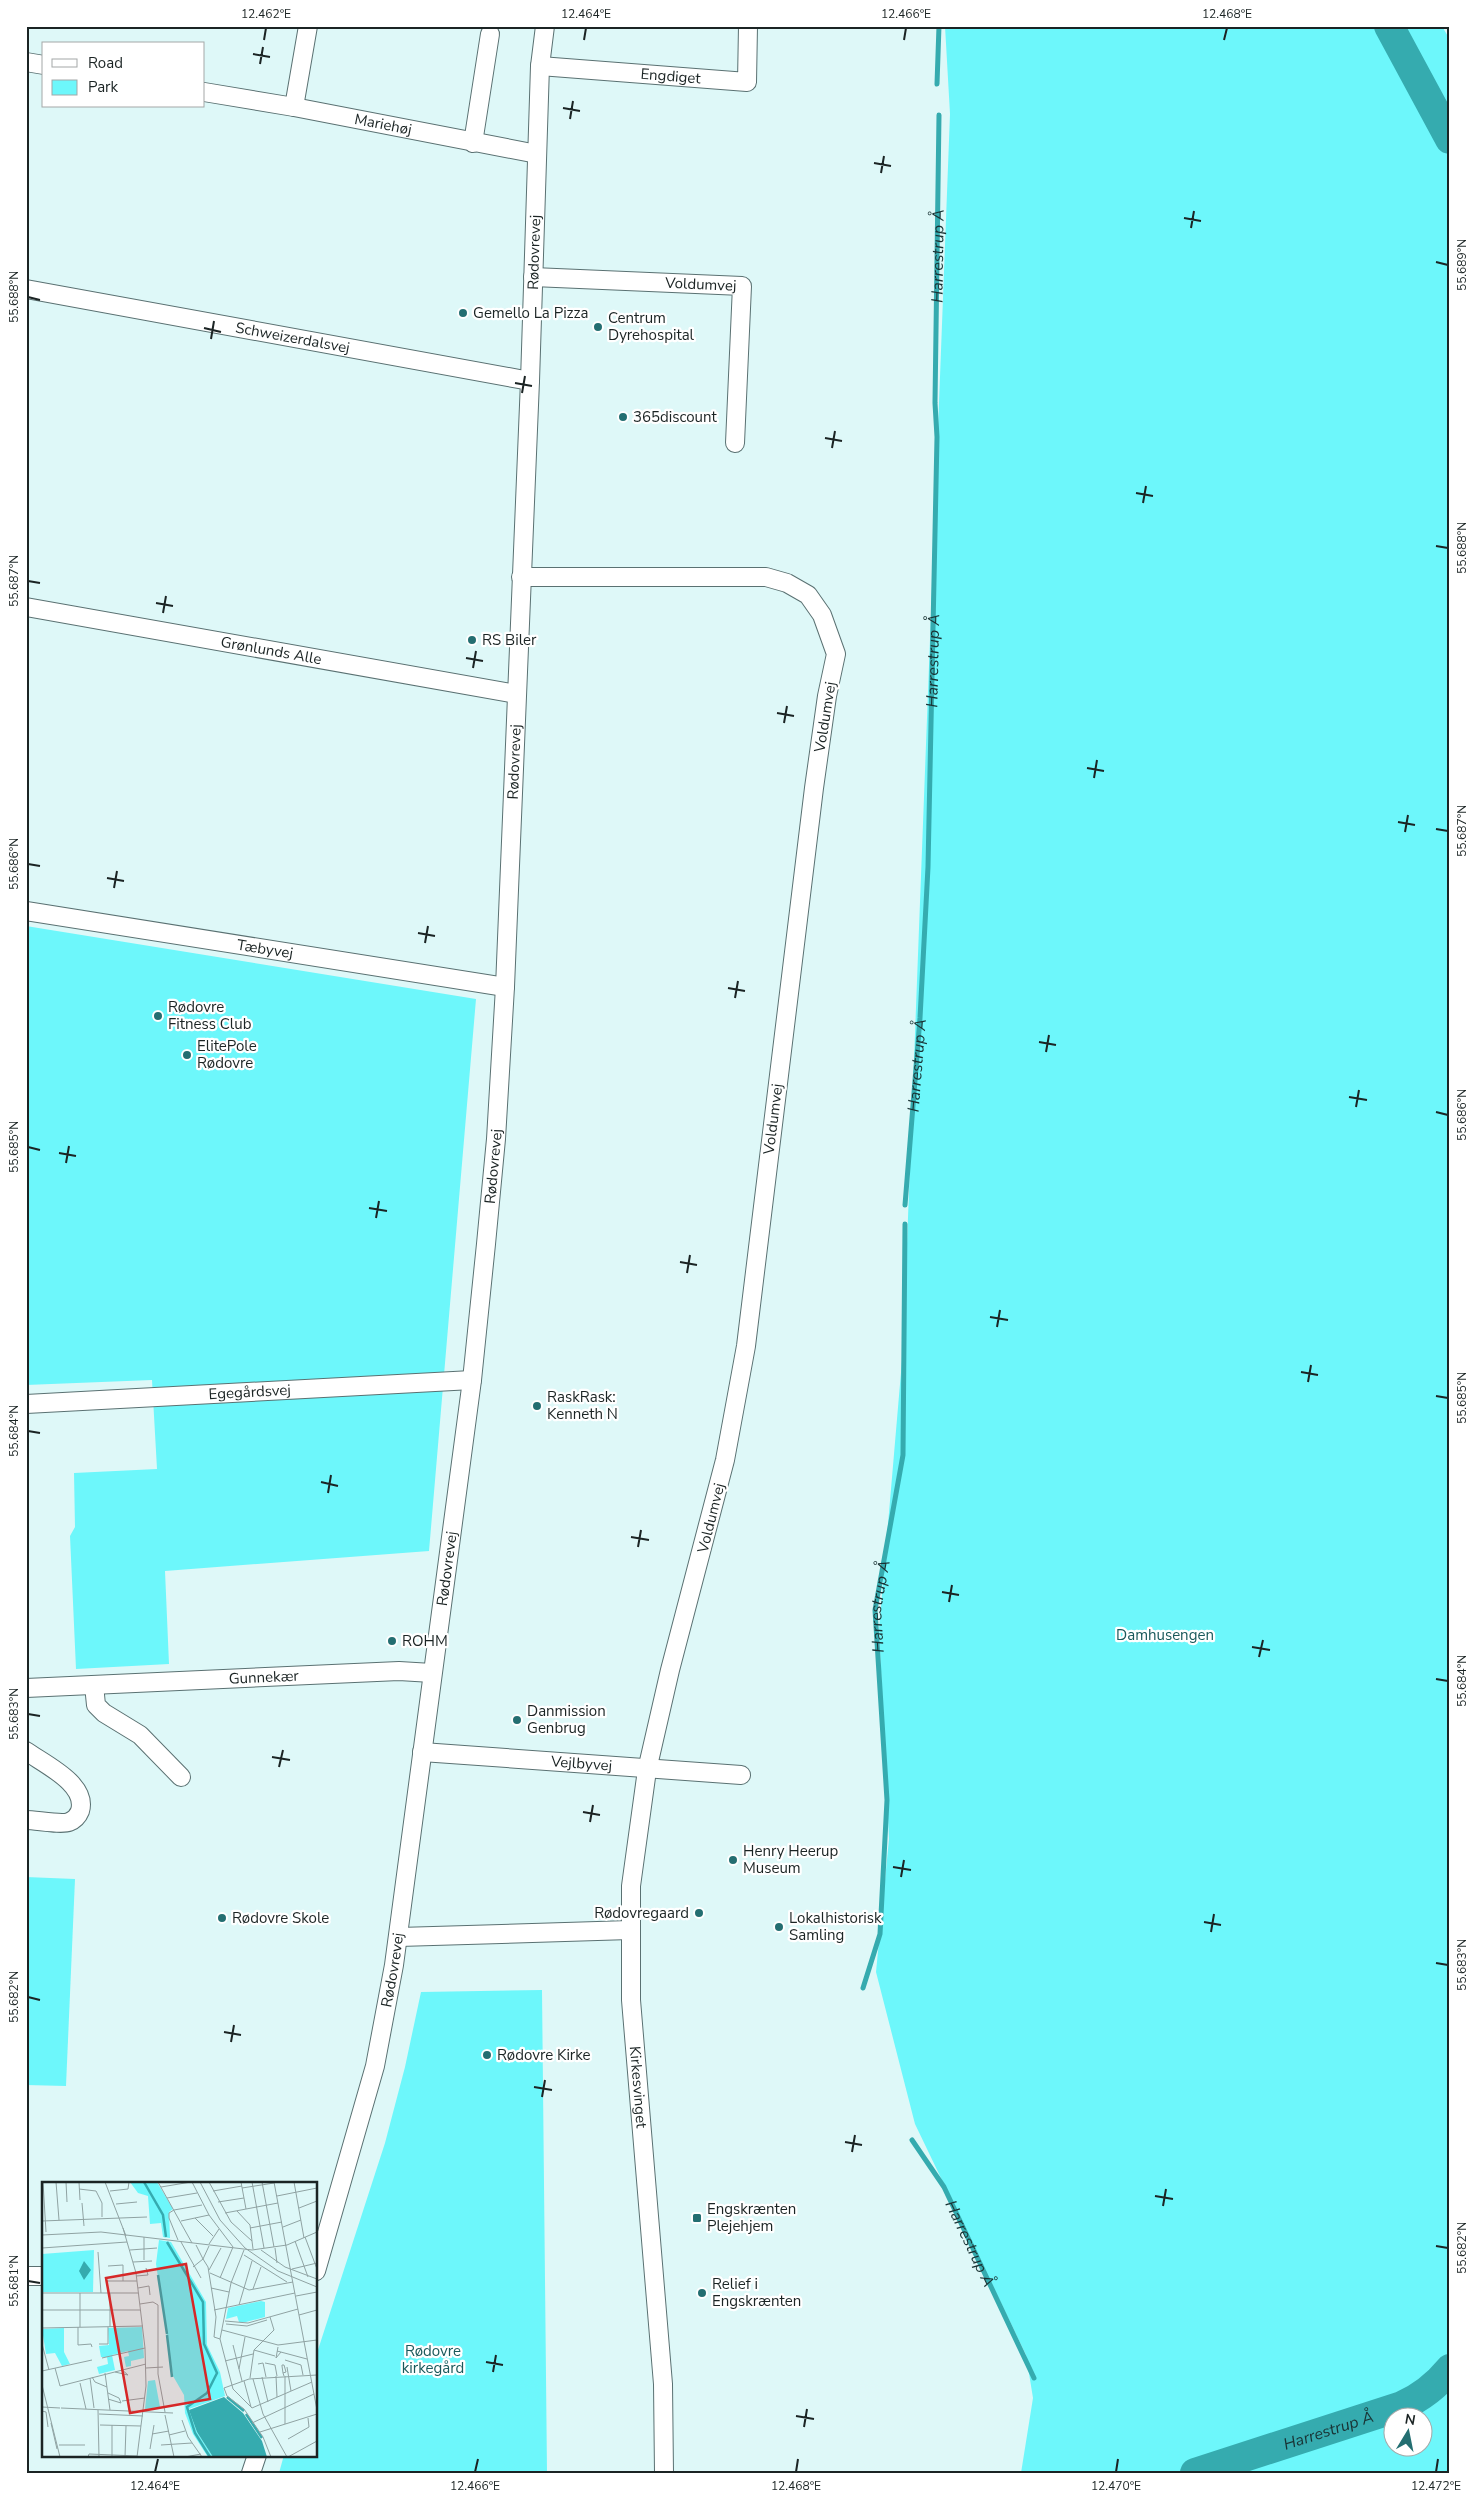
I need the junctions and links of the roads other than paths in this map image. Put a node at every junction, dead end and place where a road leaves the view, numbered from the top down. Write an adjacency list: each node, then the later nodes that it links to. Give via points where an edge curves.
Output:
1 (308, 26): 11 (street)
2 (533, 26): 6 (street, Rødovrevej)
3 (545, 26): 6 (street, Rødovrevej)
4 (748, 26): 9 (street, Engdiget, via 747,82)
5 (490, 34): 12 (street)
6 (541, 46): 9 (street, Rødovrevej)
7 (26, 62): 8 (street)
8 (42, 65)
9 (540, 66): 13 (street, Rødovrevej)
10 (205, 92): 11 (street, Mariehøj)
11 (294, 107): 12 (street, Mariehøj)
12 (473, 143): 13 (street, Mariehøj)
13 (537, 154): 14 (street, Rødovrevej)
14 (533, 277): 16 (street, Rødovrevej); 17 (street, Voldumvej, via 742,286)
15 (26, 289): 16 (street, Schweizerdalsvej)
16 (530, 381): 18 (street, Rødovrevej)
17 (735, 443)
18 (521, 577): 20 (street, Rødovrevej); 30 (street, Voldumvej, via 766,577 787,583 808,595 822,615 836,654 812,798 746,1346 725,1460)
19 (26, 606): 20 (street, Grønlunds Alle)
20 (516, 694): 22 (street, Rødovrevej)
21 (26, 911): 22 (street, Tæbyvej)
22 (505, 987): 23 (street, Rødovrevej, via 496,1139)
23 (472, 1380): 24 (street, Egegårdsvej); 25 (street, Rødovrevej)
24 (26, 1404)
25 (432, 1673): 26 (street, Gunnekær, via 399,1671); 29 (street, Rødovrevej)
26 (94, 1685): 27 (street, Gunnekær); 32 (street, via 96,1706 140,1735)
27 (26, 1688)
28 (26, 1751): 33 (street, via 70,1782 82,1803 78,1816 68,1822)
29 (422, 1752): 30 (street, Vejlbyvej); 35 (street, Rødovrevej)
30 (647, 1770): 31 (street, Vejlbyvej); 34 (street, Voldumvej, via 631,1886)
31 (741, 1775)
32 (181, 1777)
33 (26, 1820)
34 (630, 1930): 35 (street); 41 (street, Kirkesvinget, via 631,2000 663,2384)
35 (399, 1937): 36 (street, Rødovrevej, via 375,2066)
36 (318, 2264)
37 (26, 2276): 38 (street)
38 (42, 2276)
39 (257, 2456): 40 (street)
40 (251, 2473)
41 (664, 2473)

